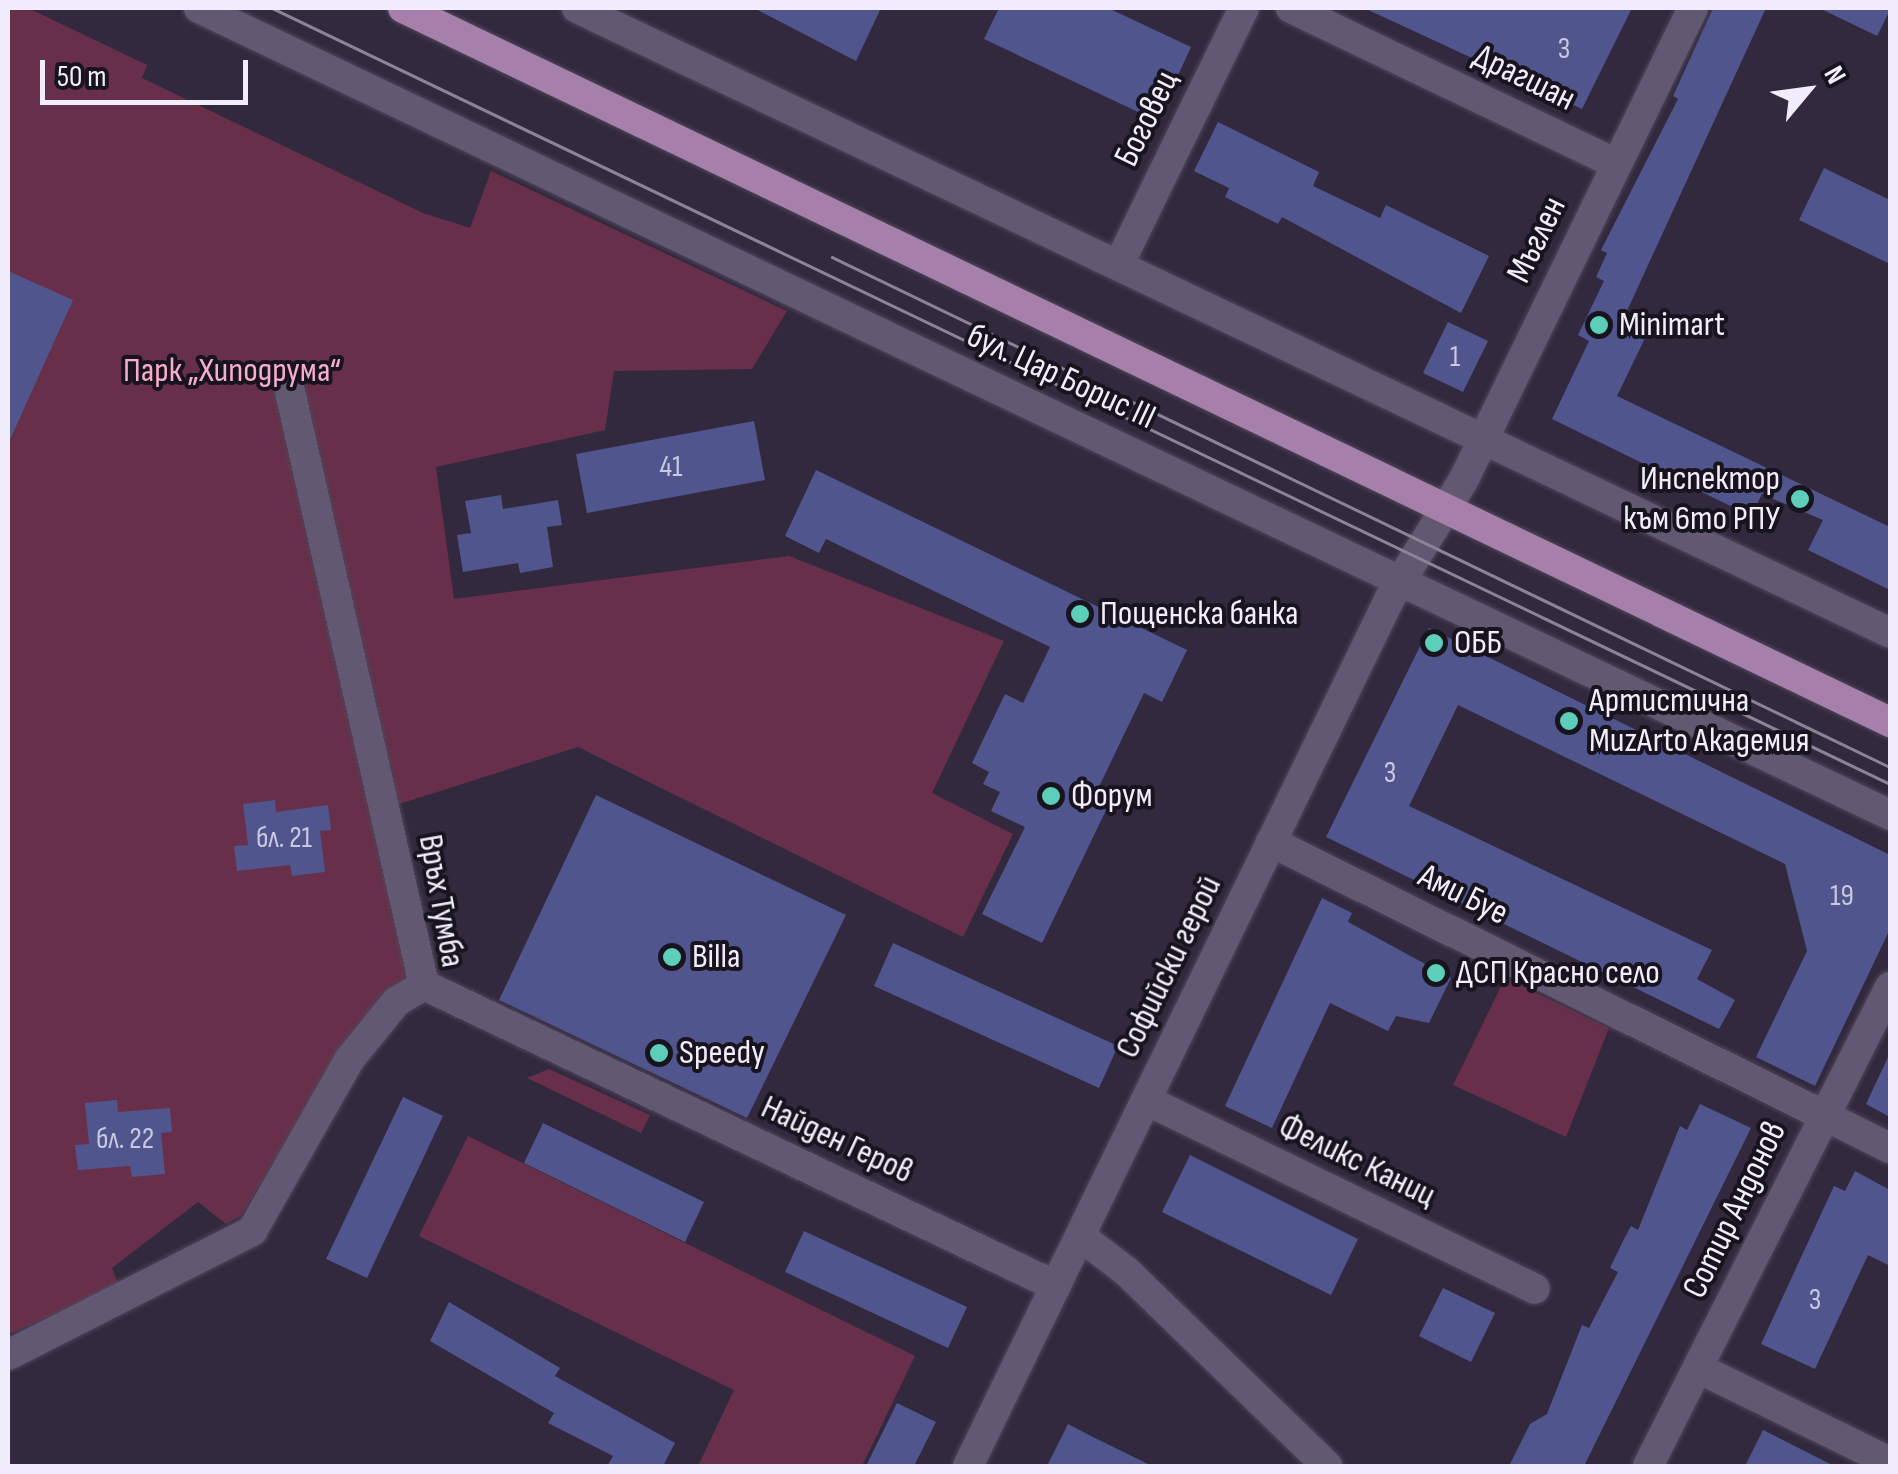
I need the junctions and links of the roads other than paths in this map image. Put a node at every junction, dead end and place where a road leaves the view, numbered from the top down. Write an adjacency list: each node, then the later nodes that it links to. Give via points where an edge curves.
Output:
1 (199, 8): 12 (street, бул. Цар Борис III)
2 (403, 8): 11 (main road, бул. Цар Борис III)
3 (577, 8): 8 (street)
4 (1244, 8): 8 (street, Боговец)
5 (1291, 8): 7 (street, Драгшан)
6 (1692, 8): 7 (street, Мъглен)
7 (1616, 164): 10 (street, Мъглен)
8 (1119, 264): 10 (street)
9 (289, 387): 17 (street, Връх Тумба)
10 (1484, 436): 11 (street, Мъглен); 13 (street)
11 (1448, 505): 12 (street, Софийски герой); 14 (main road, бул. Цар Борис III)
12 (1400, 578): 15 (street, бул. Цар Борис III); 16 (street, Софийски герой)
13 (1890, 633)
14 (1890, 722)
15 (1890, 815)
16 (1271, 842): 19 (street, Софийски герой); 20 (street, Ами Буе)
17 (424, 985): 23 (street, Найден Геров); 25 (street, Връх Тумба, via 396,1002 349,1060 252,1231)
18 (1890, 987): 20 (street, Сотир Андонов)
19 (1146, 1100): 22 (street, Софийски герой); 24 (street, Феликс Каниц)
20 (1823, 1116): 21 (street, Ами Буе); 26 (street, Сотир Андонов)
21 (1890, 1148)
22 (1080, 1236): 23 (street, Софийски герой); 29 (street, via 1126,1270)
23 (1056, 1286): 28 (street, Софийски герой)
24 (1535, 1289)
25 (8, 1355)
26 (1698, 1368): 27 (street); 30 (street, Сотир Андонов)
27 (1890, 1462)
28 (968, 1466)
29 (1327, 1466)
30 (1648, 1466)

